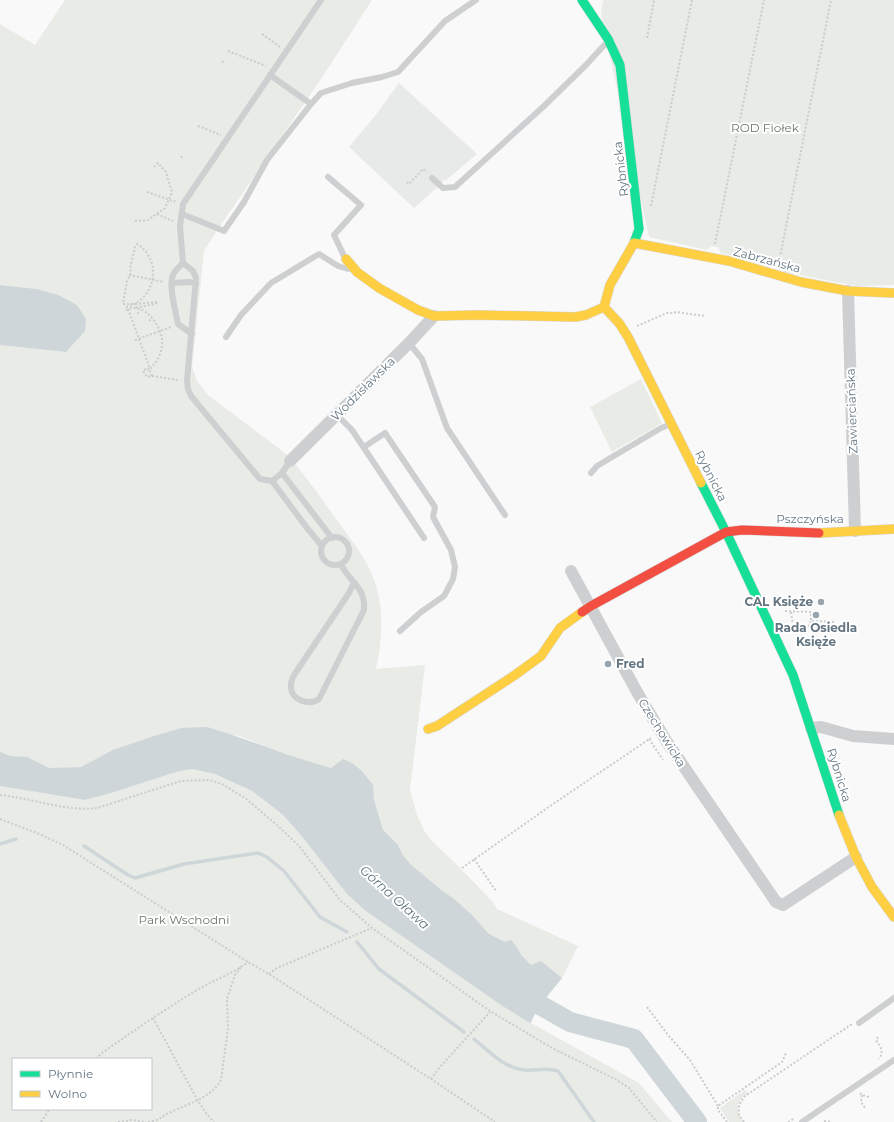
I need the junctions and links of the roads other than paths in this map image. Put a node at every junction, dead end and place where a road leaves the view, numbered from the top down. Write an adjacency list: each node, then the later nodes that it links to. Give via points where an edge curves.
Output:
1 (321, 0): 5 (lane)
2 (476, 0): 6 (lane, via 445,21 398,72 321,93)
3 (582, 0): 4 (street, Rybnicka)
4 (609, 40): 8 (lane, via 586,66 455,187 443,188); 10 (street, Rybnicka, via 622,74 638,211 639,229)
5 (270, 76): 6 (lane); 9 (lane, via 183,204)
6 (311, 104): 9 (lane, via 267,160 244,202 224,231)
7 (328, 177): 11 (lane, via 361,205 334,235)
8 (432, 178)
9 (182, 214): 12 (lane, via 180,226)
10 (634, 243): 16 (street, Zabrzańska, via 729,262 801,282); 18 (street, Rybnicka, via 609,286)
11 (346, 259): 13 (street)
12 (183, 263): 14 (lane, via 175,271); 15 (lane, via 193,271)
13 (357, 272): 19 (street, via 379,288); 21 (lane, via 338,266 319,254 271,283 241,315)
14 (172, 283): 15 (lane); 20 (lane, via 178,324)
15 (196, 284): 20 (lane)
16 (848, 291): 17 (street, Zabrzańska); 32 (street, Zawierciańska)
17 (894, 293)
18 (604, 307): 19 (street, via 586,315 575,316); 24 (street, Rybnicka, via 624,329)
19 (434, 316): 22 (street, Wodzisławska)
20 (192, 334): 29 (lane, via 188,389 194,400 260,479)
21 (226, 337)
22 (409, 343): 23 (street, Wodzisławska); 30 (lane, via 422,359 446,428)
23 (337, 415): 25 (lane); 26 (street, Wodzisławska)
24 (671, 424): 28 (lane, via 602,463); 33 (street, Rybnicka)
25 (364, 447): 35 (lane); 41 (lane, via 385,433 435,507 433,517 451,550 456,567 444,596)
26 (290, 460): 27 (lane)
27 (282, 473): 29 (lane); 34 (lane)
28 (591, 473)
29 (272, 481): 36 (lane)
30 (505, 515)
31 (894, 529): 32 (street, Pszczyńska)
32 (855, 531): 33 (street, Pszczyńska)
33 (726, 532): 40 (street); 42 (street, Rybnicka, via 793,675)
34 (332, 538): 36 (lane); 37 (lane, via 342,540 348,548 347,558)
35 (424, 538)
36 (322, 546): 37 (lane, via 326,562)
37 (340, 564): 39 (lane)
38 (572, 571): 40 (street)
39 (354, 582): 39 (lane, via 362,592 364,610 319,699 309,703 302,701 295,697 291,688 294,675)
40 (591, 606): 43 (street, via 560,628 541,656 437,726); 45 (street, Czechowicka, via 666,742 776,902 783,905)
41 (400, 631)
42 (811, 728): 44 (street, via 821,727 853,736); 45 (street, Rybnicka, via 838,813 854,844)
43 (428, 729)
44 (894, 739)
45 (856, 857): 46 (street, Rybnicka, via 872,887)
46 (894, 917)
47 (894, 998): 48 (lane)
48 (859, 1022)
49 (894, 1060): 50 (lane)
50 (802, 1122)

